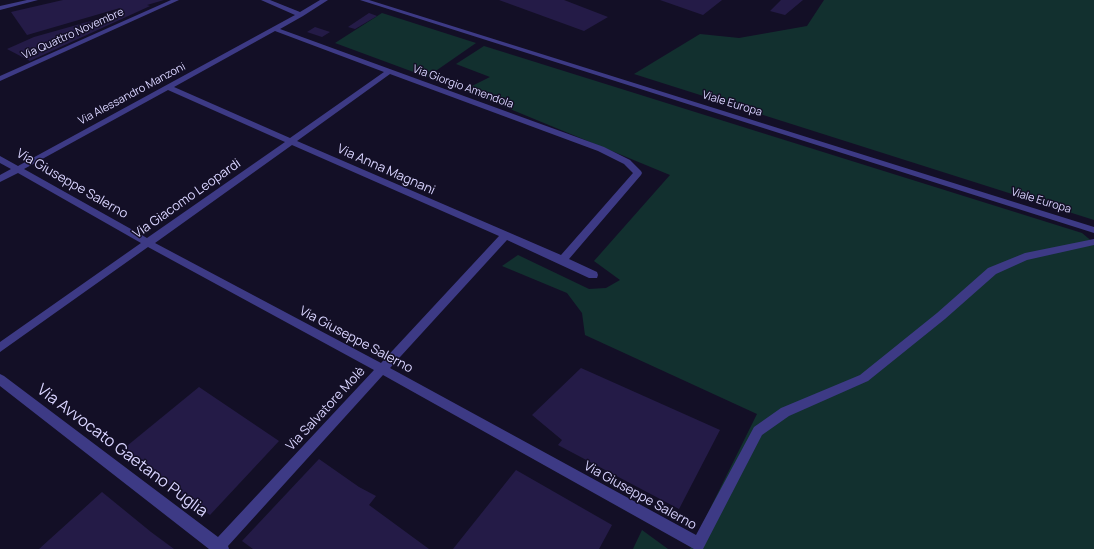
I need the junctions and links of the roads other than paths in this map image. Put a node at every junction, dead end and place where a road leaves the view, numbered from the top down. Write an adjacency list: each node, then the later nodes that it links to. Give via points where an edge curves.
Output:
1 (35, 0): 6 (street)
2 (176, 0): 10 (street, Via Quattro Novembre)
3 (264, 0): 7 (street)
4 (325, 0): 7 (street, Via Alessandro Manzoni)
5 (363, 0): 16 (street, Viale Europa)
6 (0, 8)
7 (301, 15): 8 (street, Via Alessandro Manzoni)
8 (275, 29): 9 (street, Via Giorgio Amendola); 11 (street, Via Alessandro Manzoni)
9 (388, 72): 12 (street, Via Giacomo Leopardi); 20 (street, Via Giorgio Amendola, via 601,149 627,162 638,174)
10 (0, 79)
11 (168, 88): 12 (street, Via Anna Magnani); 14 (street, Via Alessandro Manzoni)
12 (290, 142): 17 (street, Via Anna Magnani); 19 (street, Via Giacomo Leopardi)
13 (0, 159): 14 (street, Via Giuseppe Salerno)
14 (18, 169): 15 (street, Via Alessandro Manzoni); 19 (street, Via Giuseppe Salerno)
15 (0, 179)
16 (1094, 230)
17 (505, 236): 20 (street, Via Anna Magnani); 23 (street, Via Salvatore Molè)
18 (1094, 242): 23 (street, Via Giuseppe Salerno, via 1025,257 992,271 864,378 785,412 758,431 699,544)
19 (148, 243): 22 (street, Via Giacomo Leopardi); 23 (street, Via Giuseppe Salerno)
20 (563, 260): 21 (street, Via Anna Magnani)
21 (593, 275)
22 (0, 348)
23 (382, 369): 25 (street, Via Salvatore Molè)
24 (0, 379): 25 (street, Via Avvocato Gaetano Puglia)
25 (219, 548)

